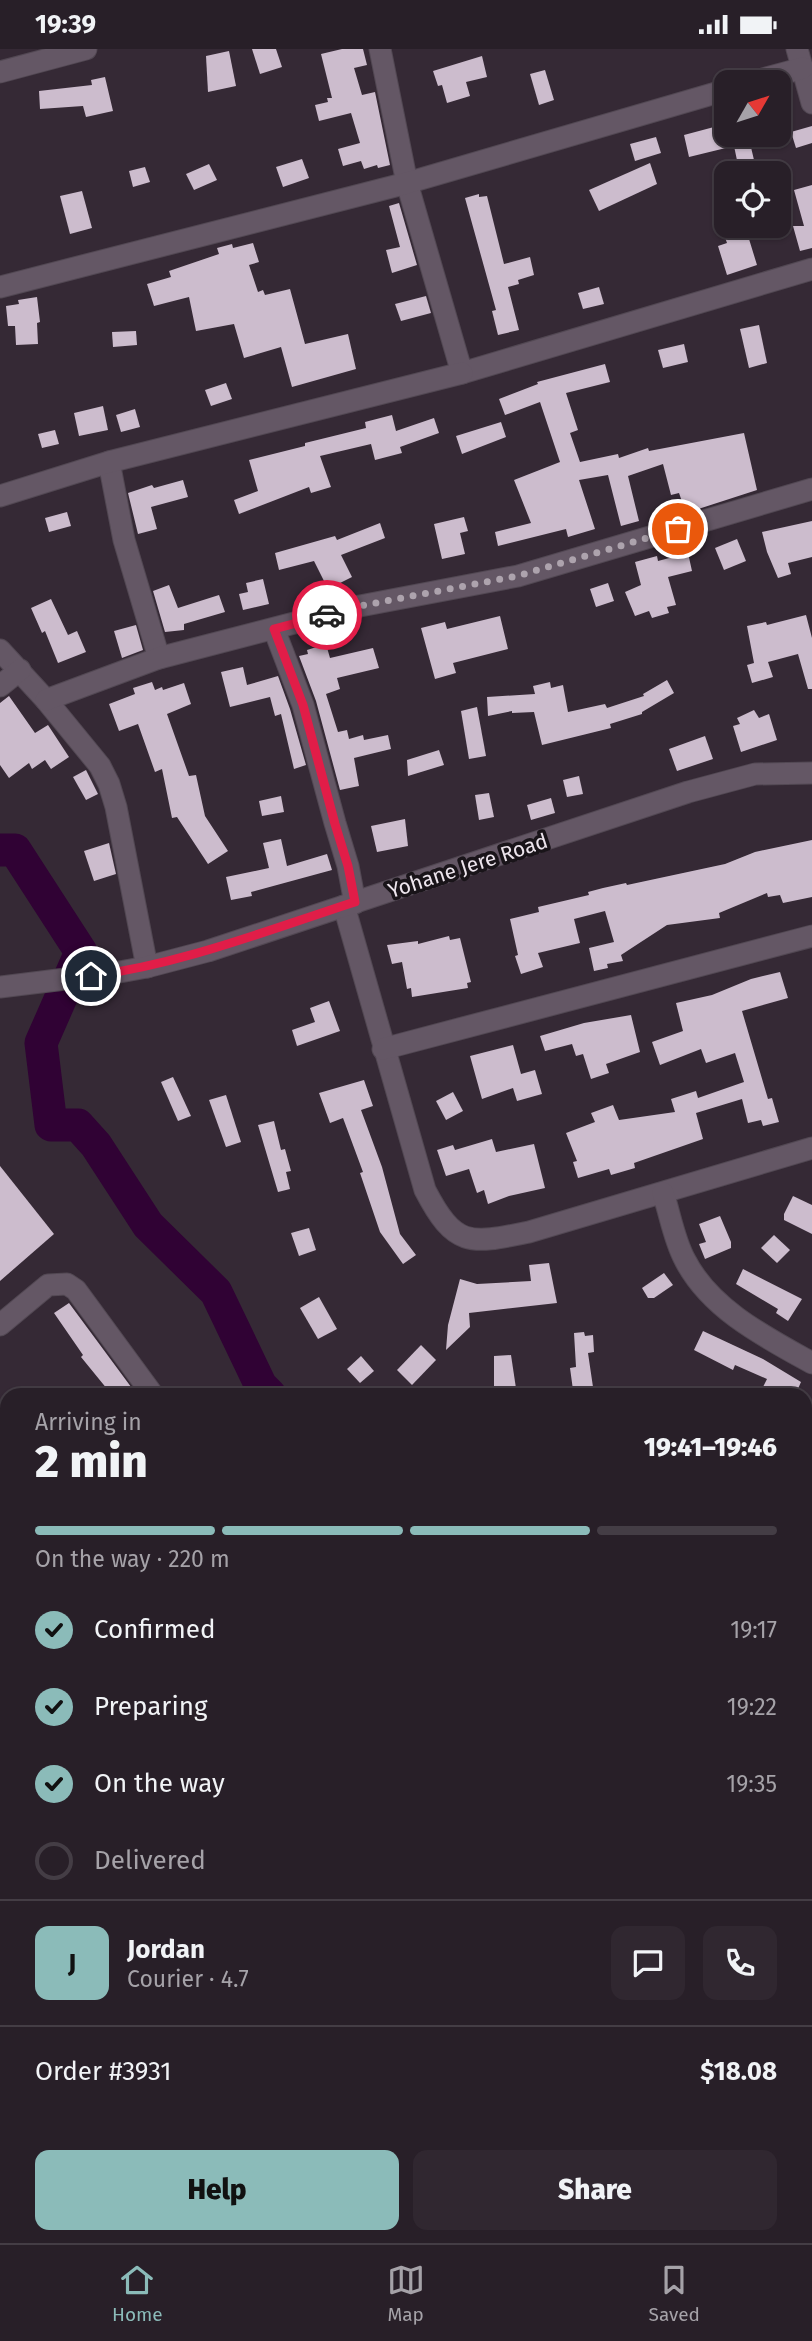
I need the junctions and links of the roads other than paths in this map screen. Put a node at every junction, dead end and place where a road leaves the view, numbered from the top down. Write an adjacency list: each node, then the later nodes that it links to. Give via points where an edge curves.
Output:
1 (86, 49): 5 (street)
2 (380, 49): 8 (street)
3 (800, 58): 4 (street); 7 (street)
4 (776, 70)
5 (0, 72)
6 (714, 93): 8 (street)
7 (812, 103)
8 (407, 183): 10 (street); 11 (street)
9 (812, 269): 11 (street)
10 (0, 286)
11 (462, 373): 12 (street)
12 (109, 462): 14 (street); 17 (street, via 124,540)
13 (812, 489): 15 (street, via 517,576 360,606)
14 (0, 496)
15 (274, 629): 17 (street); 22 (street, via 303,705 348,866)
16 (0, 650): 18 (street)
17 (159, 658): 20 (street)
18 (20, 670): 19 (street); 20 (street)
19 (0, 686)
20 (46, 700): 24 (street, via 100,766 109,784)
21 (812, 773): 22 (street, Yohane Jere Road, via 755,774 688,792)
22 (350, 904): 24 (street, Yohane Jere Road); 26 (street)
23 (812, 936): 26 (street)
24 (146, 967): 25 (street, Yohane Jere Road)
25 (0, 987)
26 (383, 1049): 28 (street, via 425,1190 449,1227 464,1237 484,1241 529,1232)
27 (812, 1148): 28 (street)
28 (663, 1193): 30 (street, via 684,1259 712,1298 767,1338)
29 (0, 1325): 31 (street, via 48,1286 67,1284)
30 (812, 1363)
31 (148, 1388)

